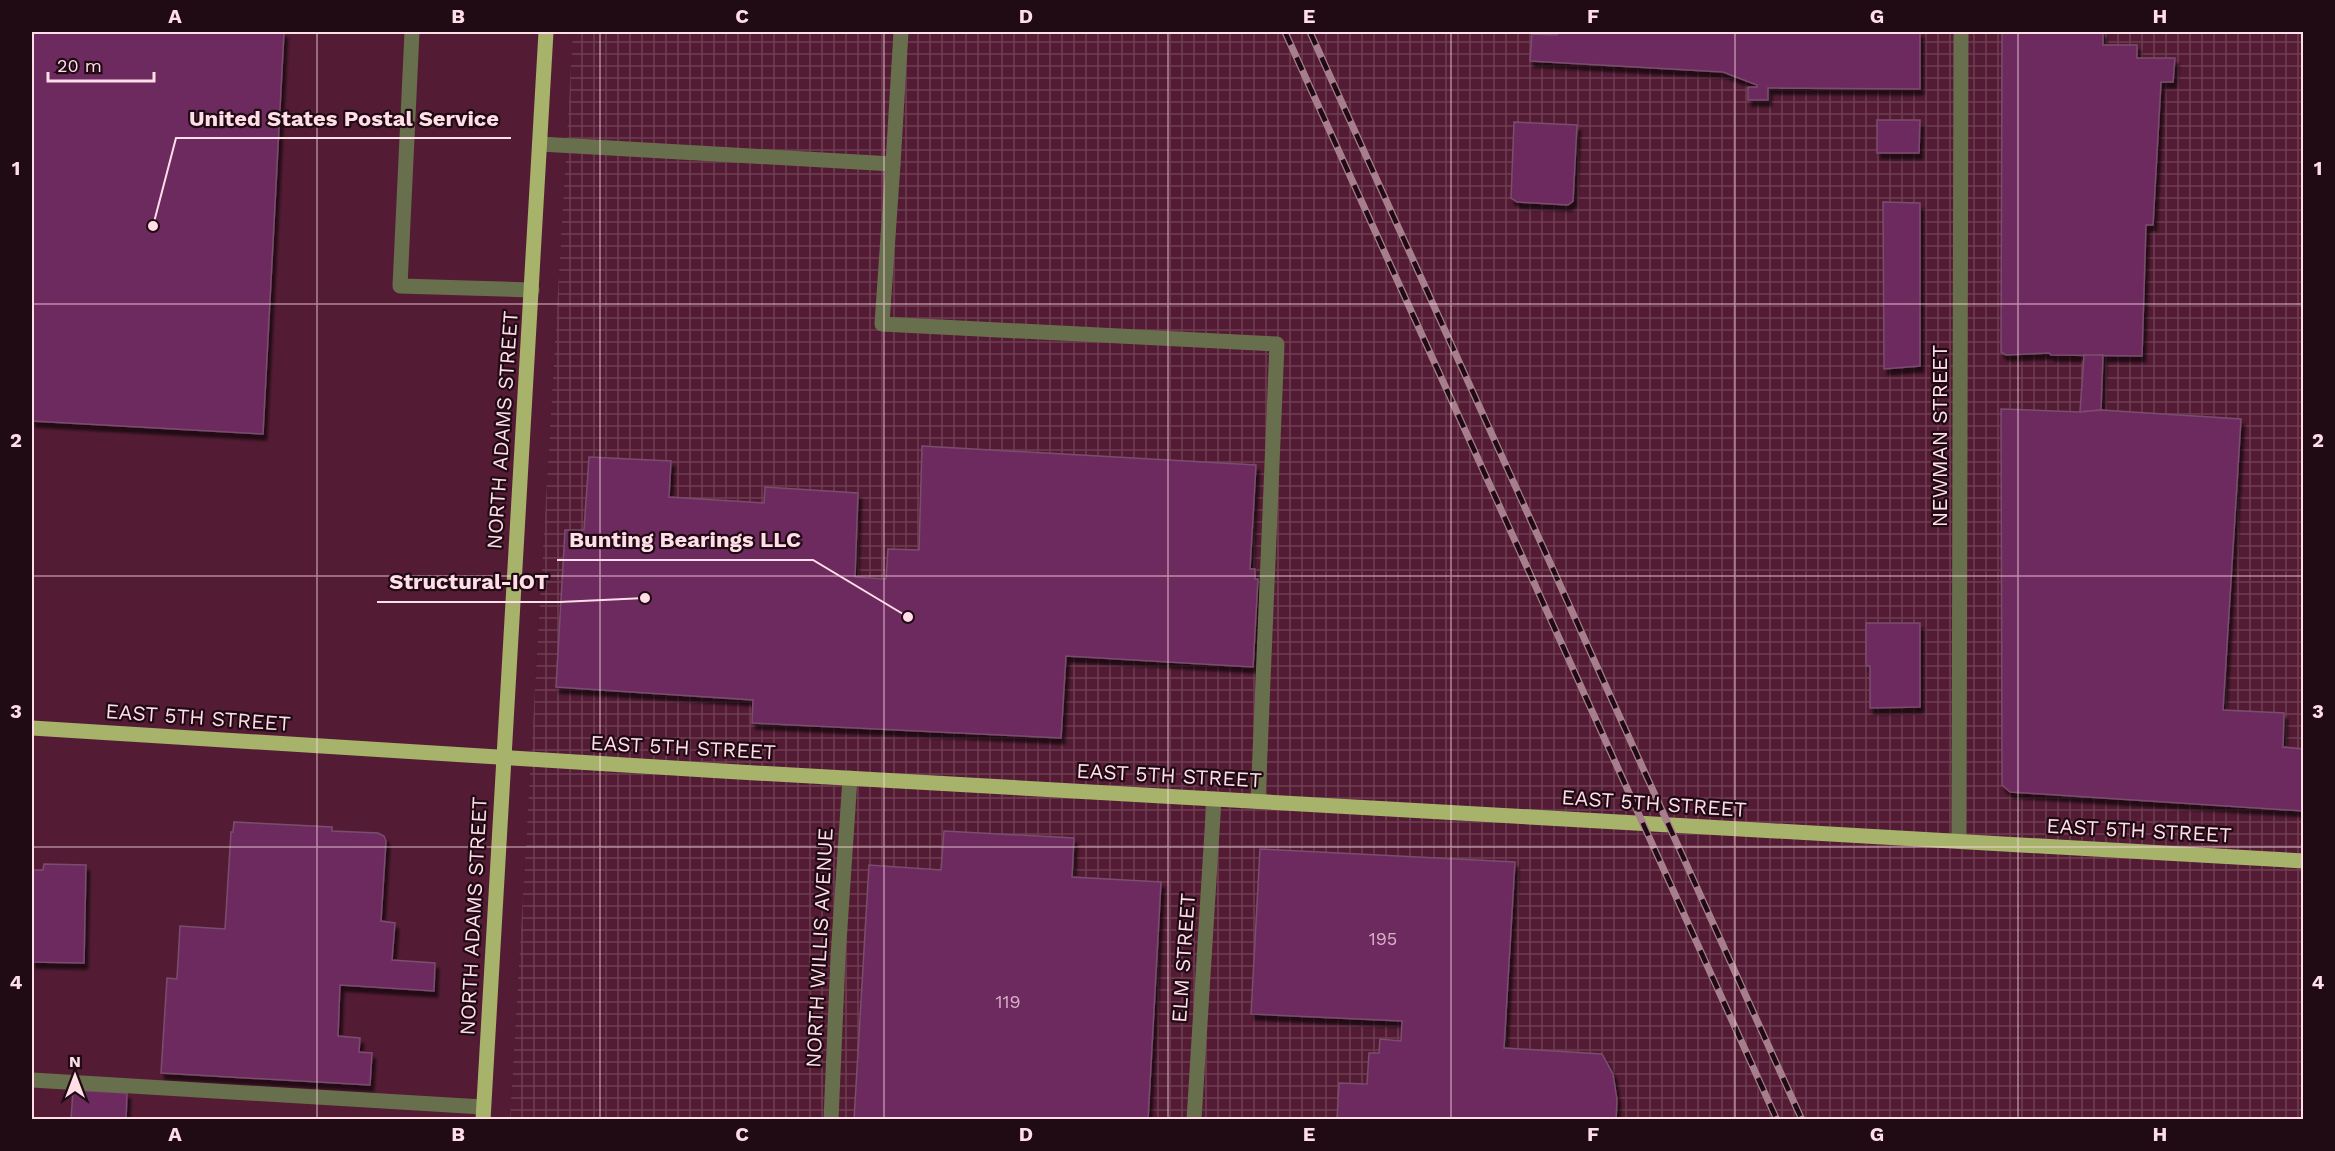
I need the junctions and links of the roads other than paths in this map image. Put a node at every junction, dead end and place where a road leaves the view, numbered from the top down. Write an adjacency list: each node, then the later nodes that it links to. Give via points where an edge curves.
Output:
1 (412, 32): 7 (street, via 400,286)
2 (546, 32): 5 (main road, NORTH ADAMS STREET)
3 (901, 32): 6 (street)
4 (1961, 32): 13 (street, NEWMAN STREET)
5 (540, 144): 6 (street); 7 (main road, NORTH ADAMS STREET)
6 (893, 164): 12 (street, via 882,324 1277,344)
7 (532, 290): 9 (main road, NORTH ADAMS STREET)
8 (32, 728): 9 (main road, EAST 5TH STREET)
9 (503, 757): 10 (main road, EAST 5TH STREET); 16 (main road, NORTH ADAMS STREET)
10 (850, 778): 11 (main road, EAST 5TH STREET); 17 (street, NORTH WILLIS AVENUE)
11 (1214, 799): 12 (main road, EAST 5TH STREET); 18 (street, ELM STREET)
12 (1258, 801): 13 (main road, EAST 5TH STREET)
13 (1959, 841): 14 (main road, EAST 5TH STREET)
14 (2304, 861)
15 (32, 1080): 16 (street)
16 (483, 1113)
17 (831, 1119)
18 (1194, 1119)

